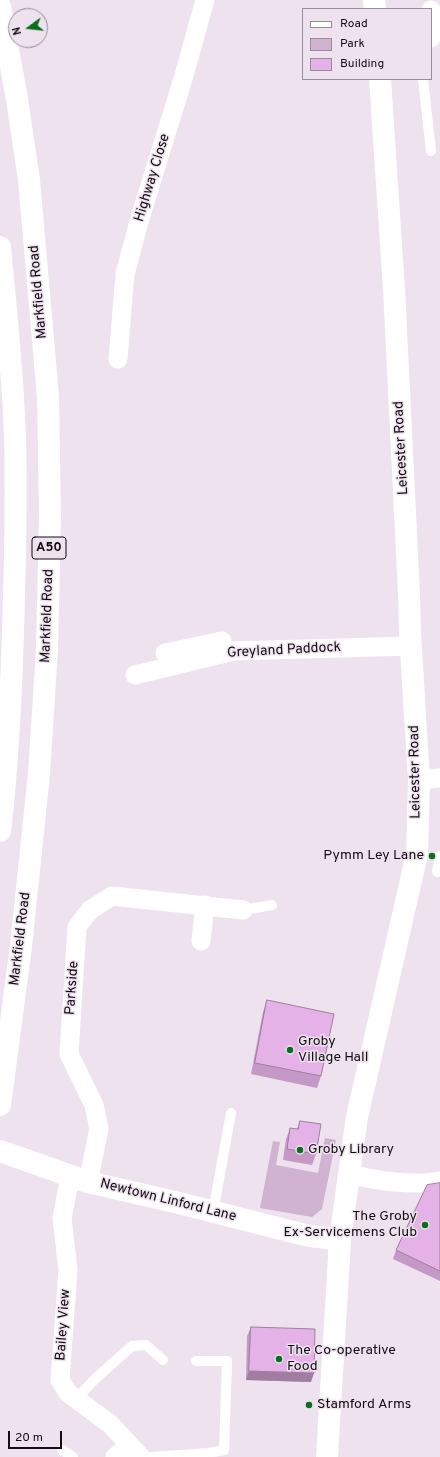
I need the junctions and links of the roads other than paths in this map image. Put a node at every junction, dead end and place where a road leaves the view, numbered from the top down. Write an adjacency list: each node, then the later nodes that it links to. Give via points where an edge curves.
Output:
1 (205, 0): 11 (street, Highway Close, via 125,274)
2 (0, 8): 26 (main road, Markfield Road / A50, via 29,180 48,397 50,518 47,649 39,774 21,946)
3 (432, 11): 4 (street)
4 (440, 23)
5 (440, 26): 6 (street)
6 (432, 37)
7 (380, 80): 14 (main road, Leicester Road, via 394,289)
8 (423, 80): 9 (lane)
9 (431, 151)
10 (0, 247): 12 (main road, A50, via 15,438)
11 (118, 359)
12 (15, 571): 13 (main road); 19 (main road, A50, via 11,707)
13 (0, 640)
14 (410, 640): 15 (street, via 231,639); 16 (street, Greyland Paddock, via 234,651); 18 (main road, Leicester Road)
15 (165, 653)
16 (135, 675)
17 (440, 778): 18 (street)
18 (419, 780): 29 (main road, Leicester Road, via 417,854 357,1117)
19 (0, 831)
20 (440, 856): 21 (lane)
21 (437, 872)
22 (205, 905): 24 (street, Parkside); 25 (street); 30 (street, Parkside, via 112,896 90,910 77,927 69,1054 94,1106 100,1129)
23 (272, 905): 24 (lane)
24 (243, 910)
25 (201, 941)
26 (1, 1097)
27 (231, 1113): 32 (lane)
28 (0, 1152): 30 (main road, Newtown Linford Lane)
29 (350, 1174): 31 (street, via 368,1179 427,1184); 33 (main road, Leicester Road)
30 (79, 1179): 32 (main road, Newtown Linford Lane); 36 (street, Bailey View, via 62,1218 68,1270 60,1380 68,1393)
31 (440, 1181)
32 (213, 1212): 33 (main road, Newtown Linford Lane, via 305,1235)
33 (340, 1240): 41 (main road, Leicester Road)
34 (163, 1360): 36 (lane, via 146,1345 132,1346)
35 (196, 1361): 40 (lane, via 227,1361 224,1450)
36 (76, 1399): 38 (street, Bailey View, via 110,1424)
37 (62, 1450): 39 (lane)
38 (128, 1453)
39 (73, 1457)
40 (151, 1457)
41 (327, 1457)

